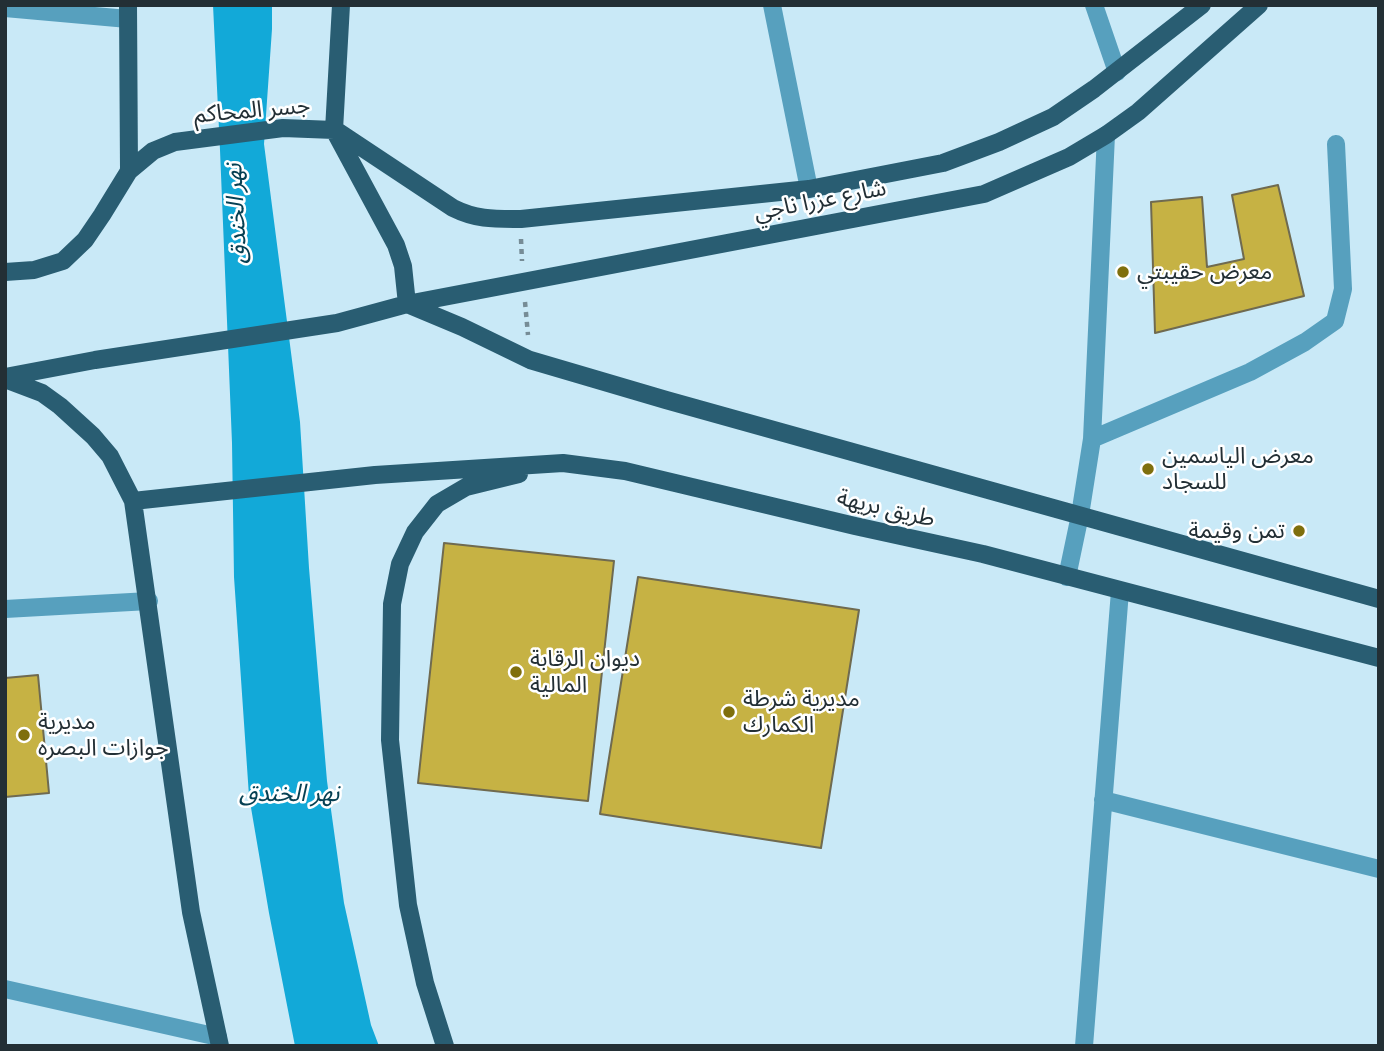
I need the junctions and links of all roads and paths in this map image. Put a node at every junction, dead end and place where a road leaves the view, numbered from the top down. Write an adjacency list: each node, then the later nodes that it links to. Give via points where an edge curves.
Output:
1 (341, 5): 9 (main road)
2 (772, 5): 13 (street)
3 (1094, 5): 8 (street)
4 (1202, 5): 8 (main road, شارع عزرا ناجي)
5 (1259, 5): 10 (main road, شارع عزرا ناجي)
6 (5, 8): 7 (street)
7 (128, 12): 12 (main road)
8 (1117, 72): 13 (main road, شارع عزرا ناجي, via 1053,117 972,153 943,163)
9 (334, 130): 12 (main road, جسر المحاكم, via 284,128 175,142 153,150); 13 (main road, شارع عزرا ناجي, via 453,208 487,219); 15 (main road, via 396,245)
10 (1106, 135): 15 (main road, شارع عزرا ناجي, via 1069,157 984,194); 17 (street)
11 (1336, 144): 17 (street, via 1343,289 1335,321 1250,372)
12 (129, 171): 14 (main road, via 85,240 63,261)
13 (809, 189)
14 (5, 272)
15 (407, 304): 16 (main road, شارع عزرا ناجي, via 337,323); 20 (main road, طريق بريهة, via 530,360)
16 (5, 378): 19 (main road, via 41,393 93,436 110,456)
17 (1092, 439): 20 (street)
18 (563, 463): 19 (main road, طريق بريهة, via 375,475); 21 (main road, طريق بريهة, via 625,471); 31 (main road, via 466,487 437,505 415,532 400,564 392,604 390,740 408,905)
19 (133, 501): 24 (main road)
20 (1080, 515): 21 (street); 23 (main road, طريق بريهة)
21 (1067, 577): 22 (main road, طريق بريهة)
22 (1120, 591): 26 (main road, طريق بريهة); 27 (street)
23 (1379, 599)
24 (149, 601): 25 (street); 30 (main road, via 191,912)
25 (5, 609)
26 (1379, 658)
27 (1103, 800): 28 (street); 32 (street)
28 (1379, 869)
29 (5, 989): 30 (street)
30 (219, 1041)
31 (445, 1046)
32 (1084, 1046)

